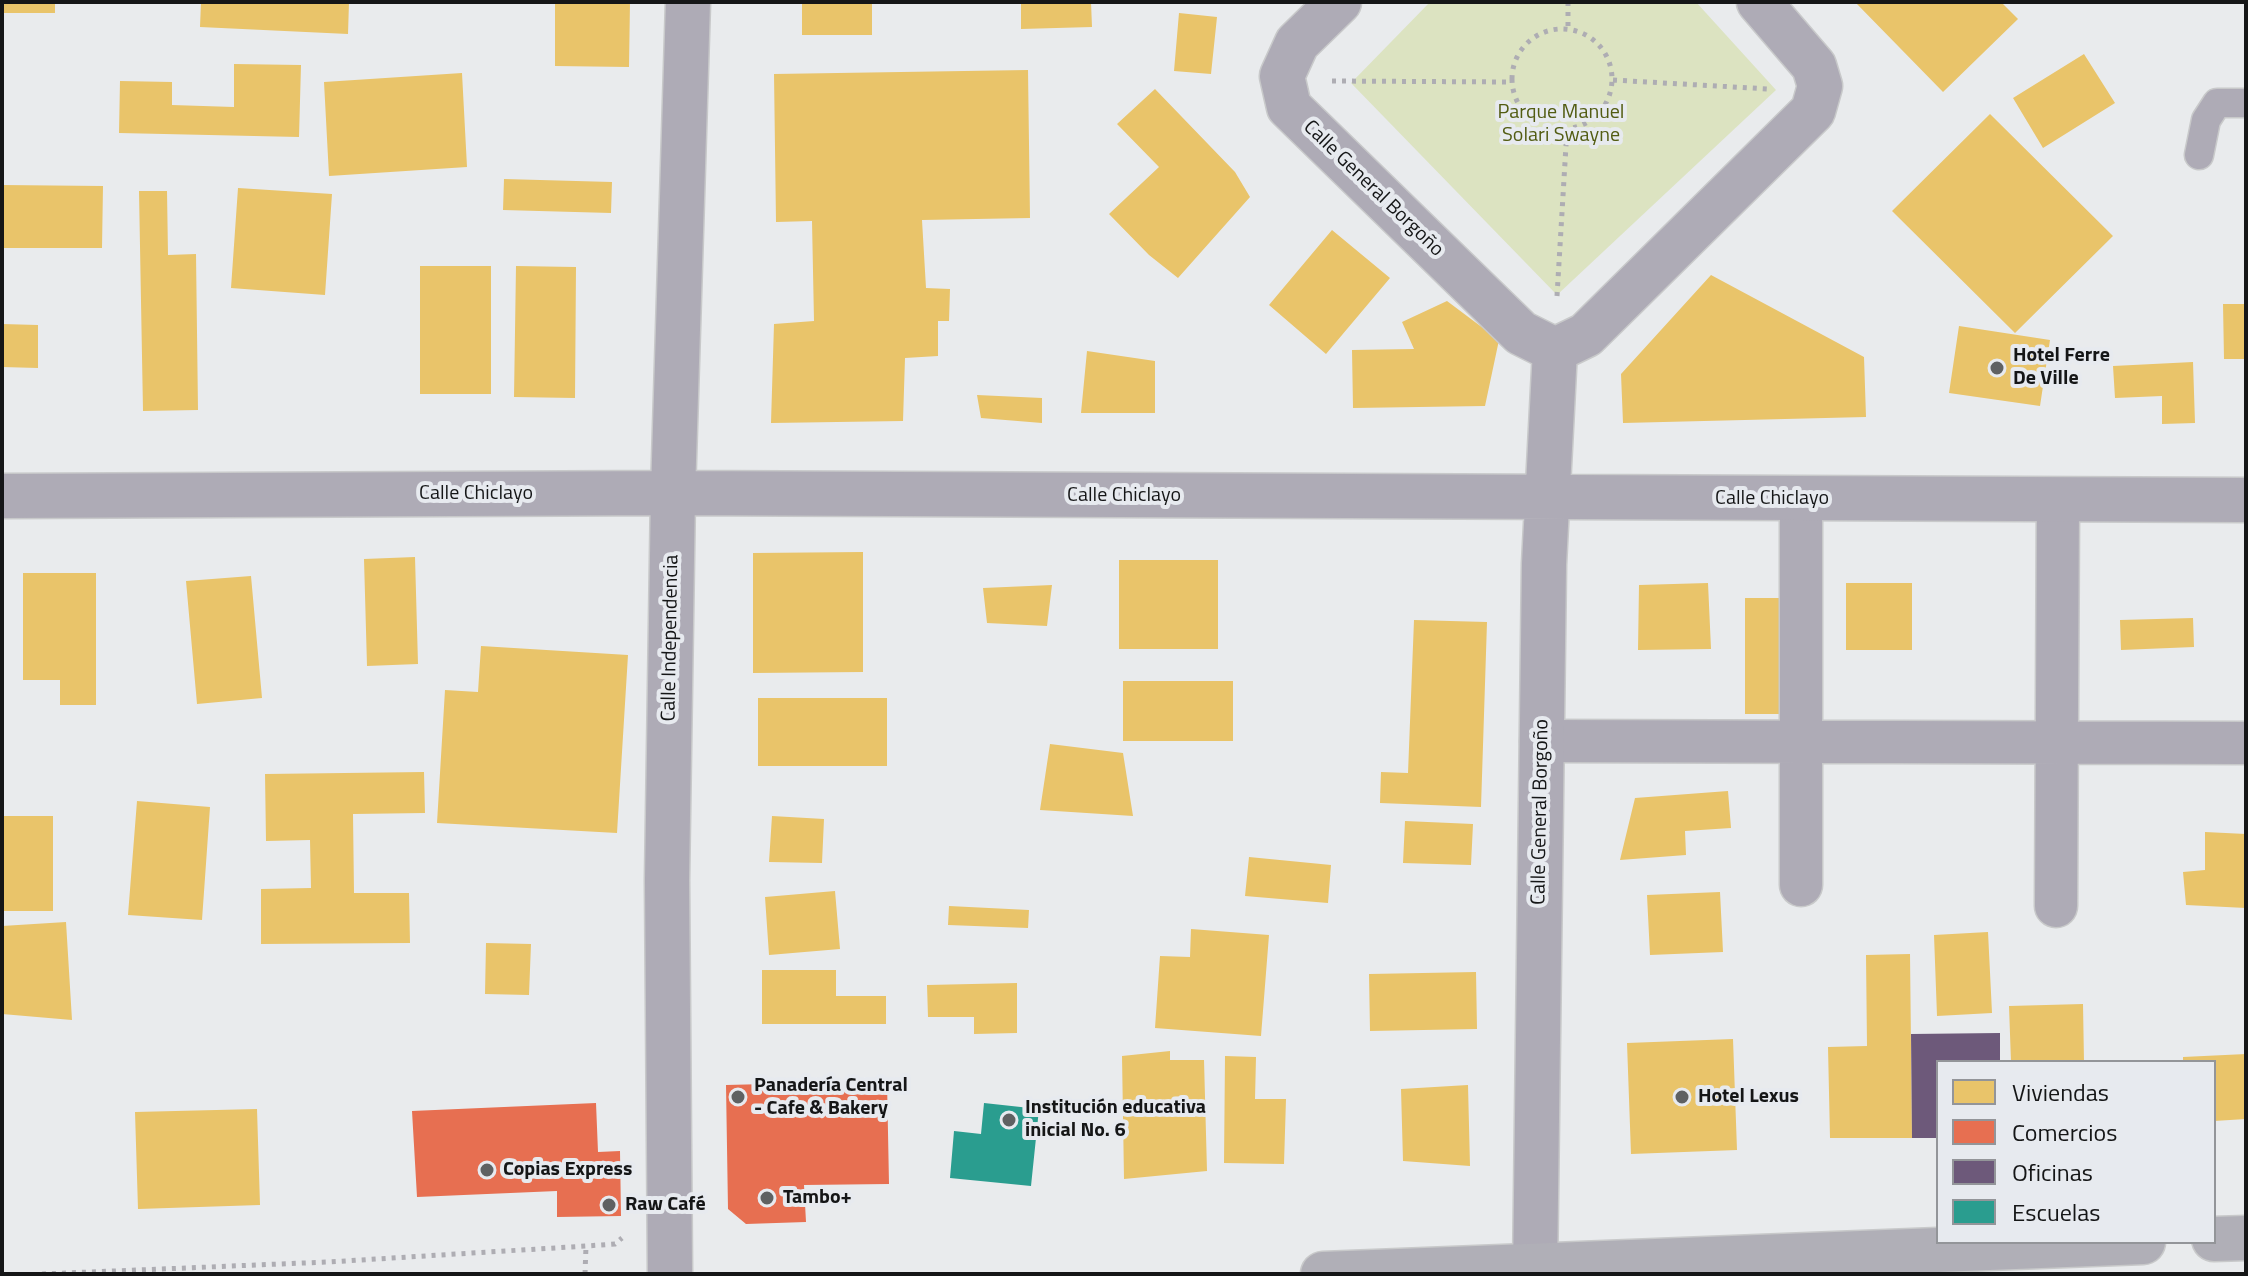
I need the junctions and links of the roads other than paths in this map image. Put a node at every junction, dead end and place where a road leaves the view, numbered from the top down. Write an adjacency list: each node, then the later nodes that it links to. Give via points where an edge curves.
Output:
1 (688, 2): 7 (street, Calle Independencia)
2 (1339, 2): 6 (street, Calle General Borgoño, via 1297,43 1282,76 1289,107 1521,333)
3 (1759, 2): 6 (street, via 1814,66 1820,86 1813,111 1586,335)
4 (2246, 103): 5 (lane, via 2217,103 2206,120)
5 (2199, 155)
6 (1555, 350): 9 (street, Calle General Borgoño)
7 (673, 493): 8 (street, Calle Chiclayo); 9 (street, Calle Chiclayo); 23 (street, Calle Independencia, via 667,880)
8 (2, 496)
9 (1546, 498): 10 (street, Calle Chiclayo); 13 (street, Calle General Borgoño)
10 (1801, 499): 11 (street, Calle Chiclayo); 14 (street)
11 (2058, 500): 12 (street, Calle Chiclayo); 15 (street)
12 (2246, 500)
13 (1541, 741): 14 (street); 22 (street, Calle General Borgoño)
14 (1801, 742): 15 (street); 17 (street)
15 (2058, 742): 16 (street); 18 (street)
16 (2246, 743)
17 (1801, 885)
18 (2056, 906)
19 (2246, 1238): 20 (main road)
20 (2216, 1239)
21 (2100, 1244): 22 (main road)
22 (1535, 1270): 24 (main road)
23 (670, 1274)
24 (1323, 1274)

